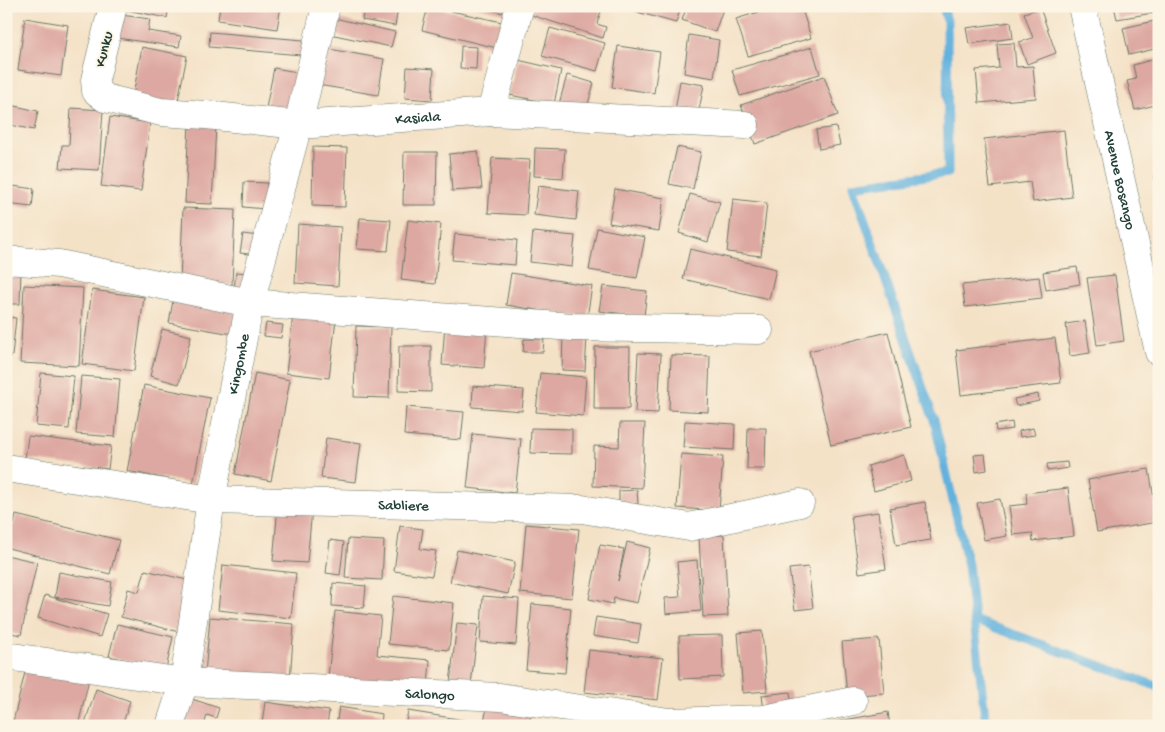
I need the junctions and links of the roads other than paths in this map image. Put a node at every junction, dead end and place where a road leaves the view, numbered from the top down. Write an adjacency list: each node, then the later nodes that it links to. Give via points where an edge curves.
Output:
1 (113, 6): 5 (street, Kunku, via 95,80)
2 (326, 6): 7 (street, Kingombe)
3 (520, 6): 6 (street)
4 (1082, 6): 11 (street, Avenue Bosango)
5 (96, 91): 7 (street, Kasiala, via 105,98 161,112)
6 (491, 112): 7 (street, Kasiala); 8 (street, Kasiala)
7 (298, 125): 10 (street, Kingombe)
8 (745, 125)
9 (6, 260): 10 (street, via 59,264)
10 (250, 303): 12 (street, via 573,327); 15 (street, Kingombe)
11 (1155, 319): 13 (street, Avenue Bosango)
12 (759, 330)
13 (1159, 352)
14 (6, 468): 15 (street, Sabliere)
15 (211, 500): 16 (street, Sabliere, via 582,509 689,527); 18 (street, Kingombe)
16 (800, 503)
17 (6, 656): 18 (street, Salongo)
18 (184, 682): 19 (street, Salongo, via 500,697 669,722 764,719); 20 (street, Kingombe)
19 (853, 701)
20 (170, 726)

